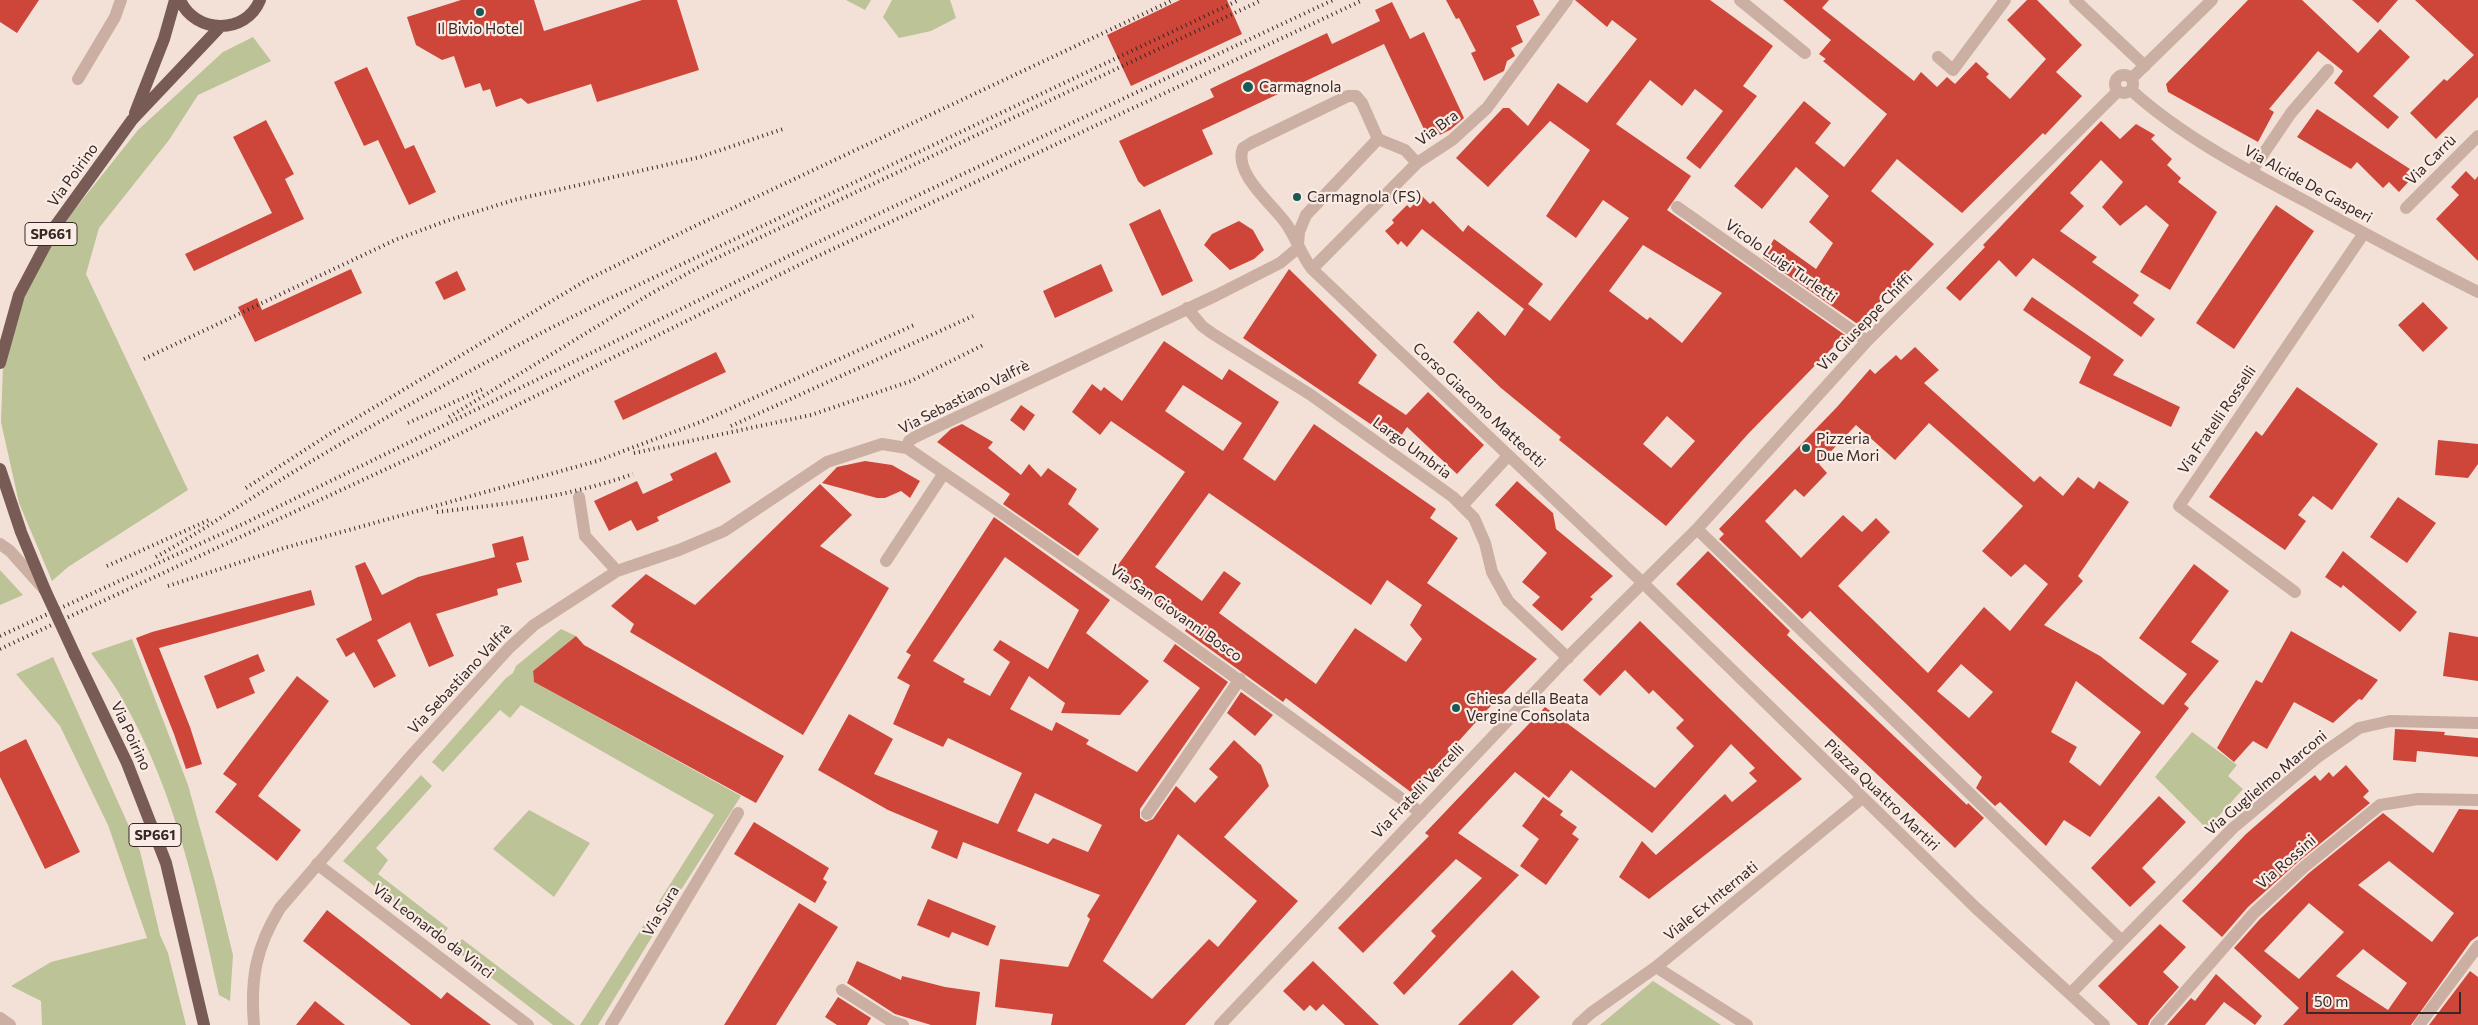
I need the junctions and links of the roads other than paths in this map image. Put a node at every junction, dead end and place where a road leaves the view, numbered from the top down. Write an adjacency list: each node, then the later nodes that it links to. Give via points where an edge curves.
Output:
1 (121, 0): 15 (street, via 115,17)
2 (175, 0): 18 (main road, Via Poirino / SP661, via 164,39)
3 (180, 0): 10 (main road, via 193,17)
4 (1567, 0): 21 (street, Via Bra, via 1487,108 1452,140)
5 (1740, 0): 11 (street)
6 (2005, 0): 12 (street, via 1953,70)
7 (2075, 0): 13 (street)
8 (2212, 0): 13 (street)
9 (263, 2): 10 (main road, Via Poirino / SP661, via 242,21)
10 (220, 27): 18 (main road, Via Poirino / SP661)
11 (1805, 53)
12 (1938, 58)
13 (2145, 66): 16 (street)
14 (2328, 70): 22 (street, via 2291,114)
15 (78, 79)
16 (2132, 84): 17 (street, via 2123,94); 17 (street, Via Giuseppe Chiffi, via 2124,74 2114,83); 22 (street, Via Alcide De Gasperi, via 2152,109)
17 (2118, 91): 30 (street, Via Giuseppe Chiffi)
18 (132, 120): 31 (main road, Via Poirino / SP661, via 56,225 19,294)
19 (2478, 136): 24 (street, Via Carrù)
20 (1378, 139): 21 (street, via 1406,150); 26 (street, via 1306,215 1299,232); 26 (street, Corso Giacomo Matteotti, via 1362,103 1356,96 1348,96 1244,148 1241,160 1248,178 1285,222)
21 (1417, 163): 27 (street, Via Bra)
22 (2250, 172): 25 (street, Via Alcide De Gasperi)
23 (1678, 207): 30 (street, Vicolo Luigi Turletti)
24 (2406, 208)
25 (2364, 233): 28 (street, Via Alcide De Gasperi); 45 (street, Via Fratelli Rosselli, via 2179,506)
26 (1298, 248): 27 (street, Corso Giacomo Matteotti); 29 (street, Via Sebastiano Valfrè, via 1280,263)
27 (1312, 269): 33 (street, Corso Giacomo Matteotti)
28 (2478, 292)
29 (1187, 308): 32 (street, Via Sebastiano Valfrè, via 915,437); 38 (street, Largo Umbria, via 1202,326 1311,395)
30 (1867, 341): 39 (street, Via Giuseppe Chiffi)
31 (0, 363)
32 (907, 448): 34 (street, Via San Giovanni Bosco); 42 (street, Via Sebastiano Valfrè, via 882,444 827,462 724,531)
33 (1508, 456): 38 (street); 43 (street, Corso Giacomo Matteotti)
34 (944, 473): 41 (street); 47 (street, Via San Giovanni Bosco)
35 (1, 474): 36 (main road, Via Poirino / SP661)
36 (3, 493): 44 (main road, Via Poirino / SP661)
37 (579, 498): 42 (street, via 585,536)
38 (1462, 506): 46 (street, Largo Umbria, via 1474,518 1485,543 1492,572 1508,601)
39 (1697, 528): 43 (street, Via Giuseppe Chiffi); 55 (street)
40 (0, 544): 44 (street)
41 (886, 561)
42 (617, 571): 54 (street, Via Sebastiano Valfrè, via 534,625 509,648)
43 (1643, 583): 46 (street, Via Fratelli Vercelli); 49 (street, Piazza Quattro Martiri)
44 (45, 590): 62 (main road, Via Poirino / SP661, bridge, via 127,763 166,864)
45 (2295, 592)
46 (1568, 658): 52 (street, Via Fratelli Vercelli)
47 (1240, 679): 52 (street, Via San Giovanni Bosco); 53 (street)
48 (2478, 724): 55 (street, Via Guglielmo Marconi, via 2390,721 2360,728 2319,756 2233,828)
49 (1862, 798): 57 (street, Viale Ex Internati); 59 (street, Piazza Quattro Martiri)
50 (2478, 800): 71 (street, Via Rossini, via 2418,800 2380,805 2254,913)
51 (738, 813): 65 (street, Via Sura)
52 (1421, 813): 67 (street, Via Fratelli Vercelli)
53 (1147, 814)
54 (317, 864): 63 (street, Via Sebastiano Valfrè, via 280,908 257,954 253,976); 64 (street, Via Leonardo da Vinci)
55 (2122, 941): 59 (street, Via Guglielmo Marconi)
56 (2478, 946): 72 (street)
57 (1656, 967): 68 (street, Viale Ex Internati); 69 (street)
58 (842, 990): 66 (street, via 891,1021)
59 (2070, 994): 70 (street, Piazza Quattro Martiri)
60 (0, 1018): 61 (street)
61 (10, 1025)
62 (204, 1025)
63 (254, 1025)
64 (528, 1025)
65 (611, 1025)
66 (903, 1025)
67 (1220, 1025)
68 (1578, 1025)
69 (1748, 1025)
70 (2104, 1025)
71 (2156, 1025)
72 (2419, 1025)

